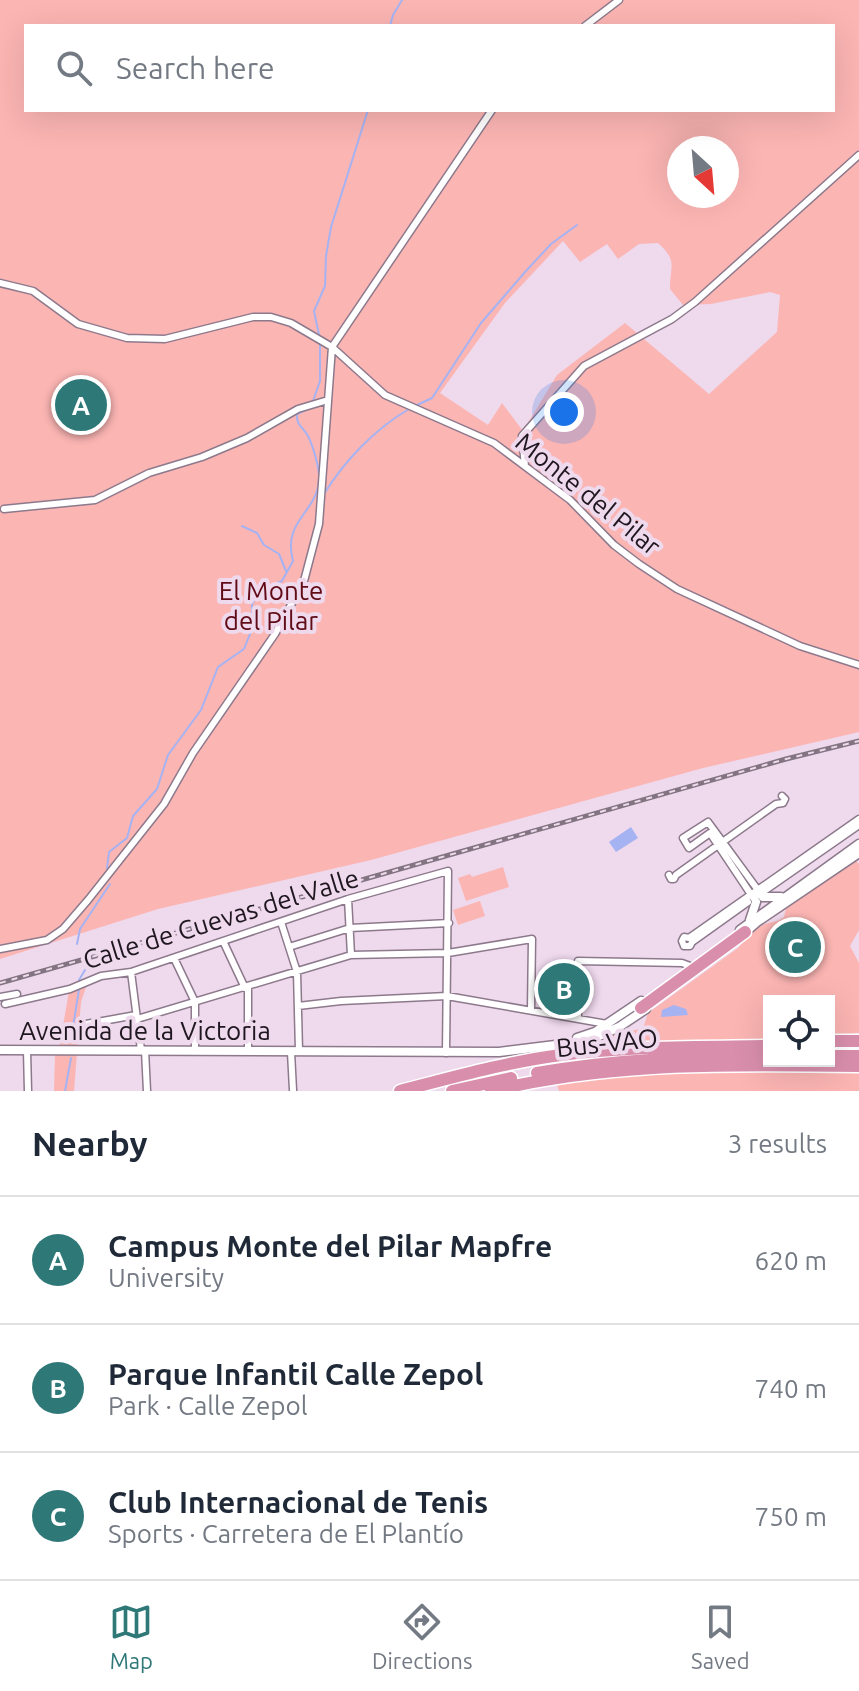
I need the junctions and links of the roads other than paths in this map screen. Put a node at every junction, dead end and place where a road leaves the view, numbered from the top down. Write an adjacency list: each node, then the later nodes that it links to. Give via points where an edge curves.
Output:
1 (619, 0): 2 (street)
2 (588, 24)
3 (491, 112): 6 (street)
4 (859, 155): 8 (street, via 695,302 584,366 522,436)
5 (0, 283): 6 (street, Monte del Pilar, via 33,291 78,324 127,338 165,339 271,317)
6 (332, 347): 7 (street); 8 (street, Monte del Pilar, via 385,395 494,443)
7 (328, 400): 9 (street, via 95,500); 26 (street, via 319,524 304,581 275,634 164,804 63,929 47,940)
8 (525, 466): 10 (street, Monte del Pilar, via 570,500 614,545 677,589 800,646)
9 (4, 509)
10 (859, 665)
11 (859, 822): 16 (street)
12 (719, 843): 12 (street, via 708,822 683,838 689,848 710,833); 12 (street, via 670,873 670,879 675,879); 12 (street, via 783,803 784,797 778,796); 16 (street)
13 (859, 844): 15 (street)
14 (858, 853): 15 (street); 19 (street)
15 (835, 860): 17 (street)
16 (757, 896): 16 (street, via 684,937 683,945 690,946); 17 (street); 19 (street); 23 (street)
17 (784, 897): 19 (street)
18 (348, 899): 20 (street, Calle de Cuevas del Valle); 21 (street, Calle de Cuevas del Valle, via 448,871); 22 (street)
19 (769, 911): 23 (street); 23 (street)
20 (281, 922): 24 (street, Calle de Cuevas del Valle); 25 (street)
21 (449, 923): 22 (street); 27 (street)
22 (350, 928): 25 (street); 28 (street)
23 (743, 929): 30 (street); 39 (highway); 45 (street, via 728,952 648,1008 619,1027)
24 (223, 941): 29 (street, Calle de Cuevas del Valle); 33 (street)
25 (289, 947): 32 (street)
26 (0, 949)
27 (448, 953): 28 (street); 35 (street); 40 (street, via 532,939)
28 (351, 955): 32 (street)
29 (174, 958): 31 (street, Calle de Cuevas del Valle); 37 (street)
30 (690, 966): 42 (street, via 578,961); 44 (street)
31 (131, 972): 36 (street, Calle de Cuevas del Valle, via 101,976 29,1000); 41 (street)
32 (297, 972): 33 (street); 38 (street)
33 (246, 987): 37 (street); 53 (street)
34 (17, 994): 36 (street, Calle de Cuevas del Valle)
35 (447, 996): 38 (street); 40 (street); 55 (street)
36 (2, 1000)
37 (195, 1002): 41 (street); 52 (street)
38 (298, 1006): 54 (street)
39 (641, 1008)
40 (531, 1010): 42 (street)
41 (137, 1017): 43 (street); 51 (street)
42 (578, 1019): 44 (street)
43 (86, 1024)
44 (607, 1024): 45 (street)
45 (586, 1038): 55 (street, Avenida de la Victoria, via 499,1052)
46 (763, 1044): 65 (highway, via 558,1055)
47 (835, 1044): 48 (highway)
48 (859, 1044)
49 (0, 1050): 50 (street, Avenida de la Victoria)
50 (27, 1050): 51 (street, Avenida de la Victoria); 63 (street)
51 (143, 1050): 52 (street, Avenida de la Victoria); 61 (street)
52 (195, 1050): 53 (street, Avenida de la Victoria)
53 (248, 1051): 54 (street, Avenida de la Victoria)
54 (295, 1052): 55 (street, Avenida de la Victoria); 62 (street, Avenida de la Victoria)
55 (446, 1053)
56 (763, 1056): 67 (highway, Bus-VAO, via 606,1062)
57 (835, 1056): 58 (highway)
58 (859, 1056)
59 (859, 1066): 68 (highway, via 654,1067); 69 (highway, via 665,1074)
60 (533, 1067): 66 (highway)
61 (147, 1090): 64 (street)
62 (293, 1090)
63 (28, 1091)
64 (138, 1091)
65 (400, 1091)
66 (428, 1091)
67 (452, 1091)
68 (491, 1091)
69 (527, 1091)

